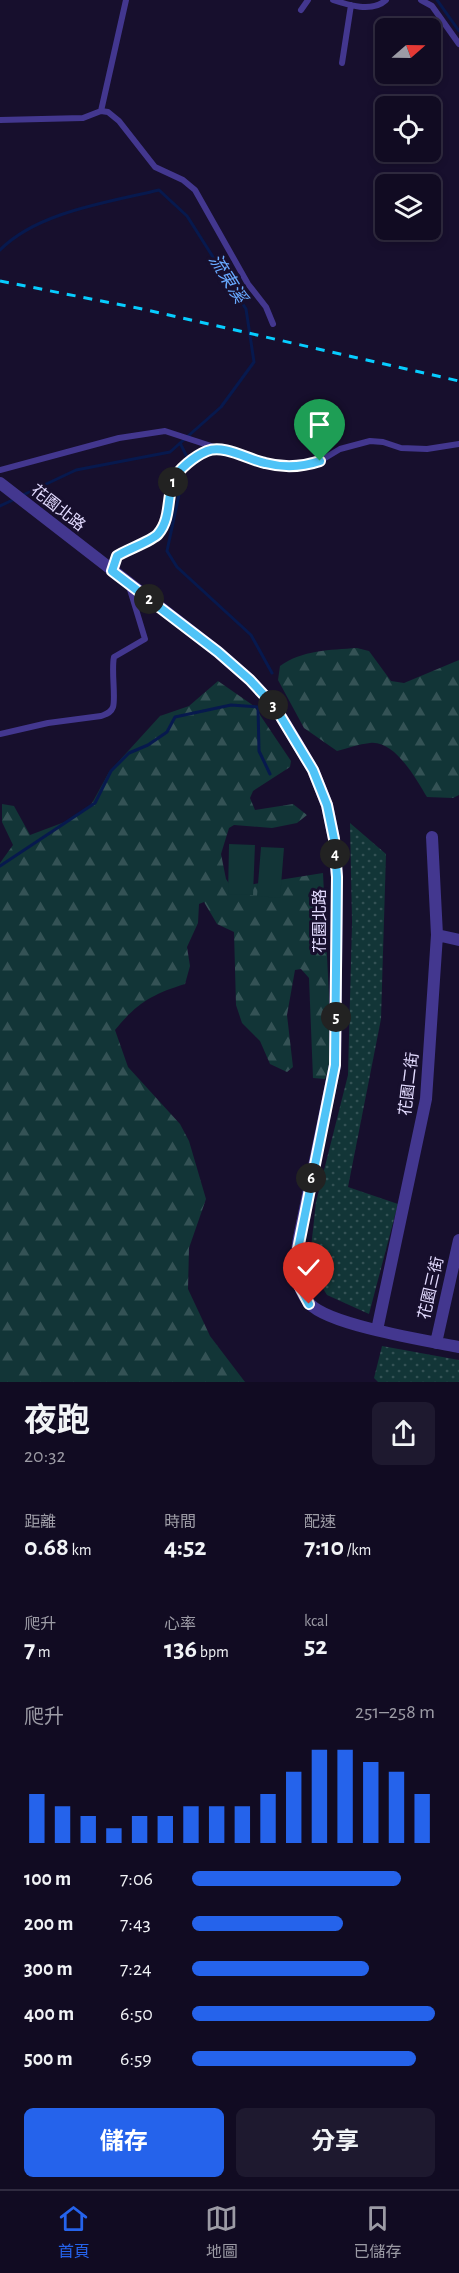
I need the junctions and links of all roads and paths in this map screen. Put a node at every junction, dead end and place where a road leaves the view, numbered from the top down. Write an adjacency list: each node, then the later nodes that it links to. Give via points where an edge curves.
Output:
1 (126, 0): 10 (lane)
2 (308, 0): 7 (lane)
3 (333, 0): 6 (lane)
4 (386, 0): 6 (lane, via 365,7)
5 (421, 0): 8 (lane, via 432,6)
6 (351, 5): 9 (lane)
7 (301, 10)
8 (459, 44)
9 (342, 63)
10 (101, 111): 11 (lane, via 82,118); 12 (lane, via 119,121 155,167 195,190)
11 (0, 120)
12 (273, 324)
13 (459, 444): 14 (lane, via 427,449 370,441 340,449 320,461 289,467)
14 (216, 448): 15 (lane, via 165,431 151,432); 17 (lane, via 181,470 173,481 169,509 157,535 117,556)
15 (0, 470)
16 (0, 483): 17 (street, 花園北路)
17 (112, 571): 18 (street, 花園北路)
18 (128, 583): 19 (lane, via 145,639 114,657 114,706 109,713); 24 (street, 花園北路, via 218,652 275,707 313,770 327,805 337,877 335,1065 295,1264 299,1285 309,1304 326,1317)
19 (0, 734)
20 (432, 837): 21 (street, 花園二街)
21 (437, 935): 22 (street); 24 (street, 花園二街, via 426,1099)
22 (459, 940)
23 (459, 1240): 25 (street, 花園三街)
24 (377, 1330): 25 (street, 花園北路)
25 (436, 1343): 26 (street, 花園北路)
26 (459, 1347)

